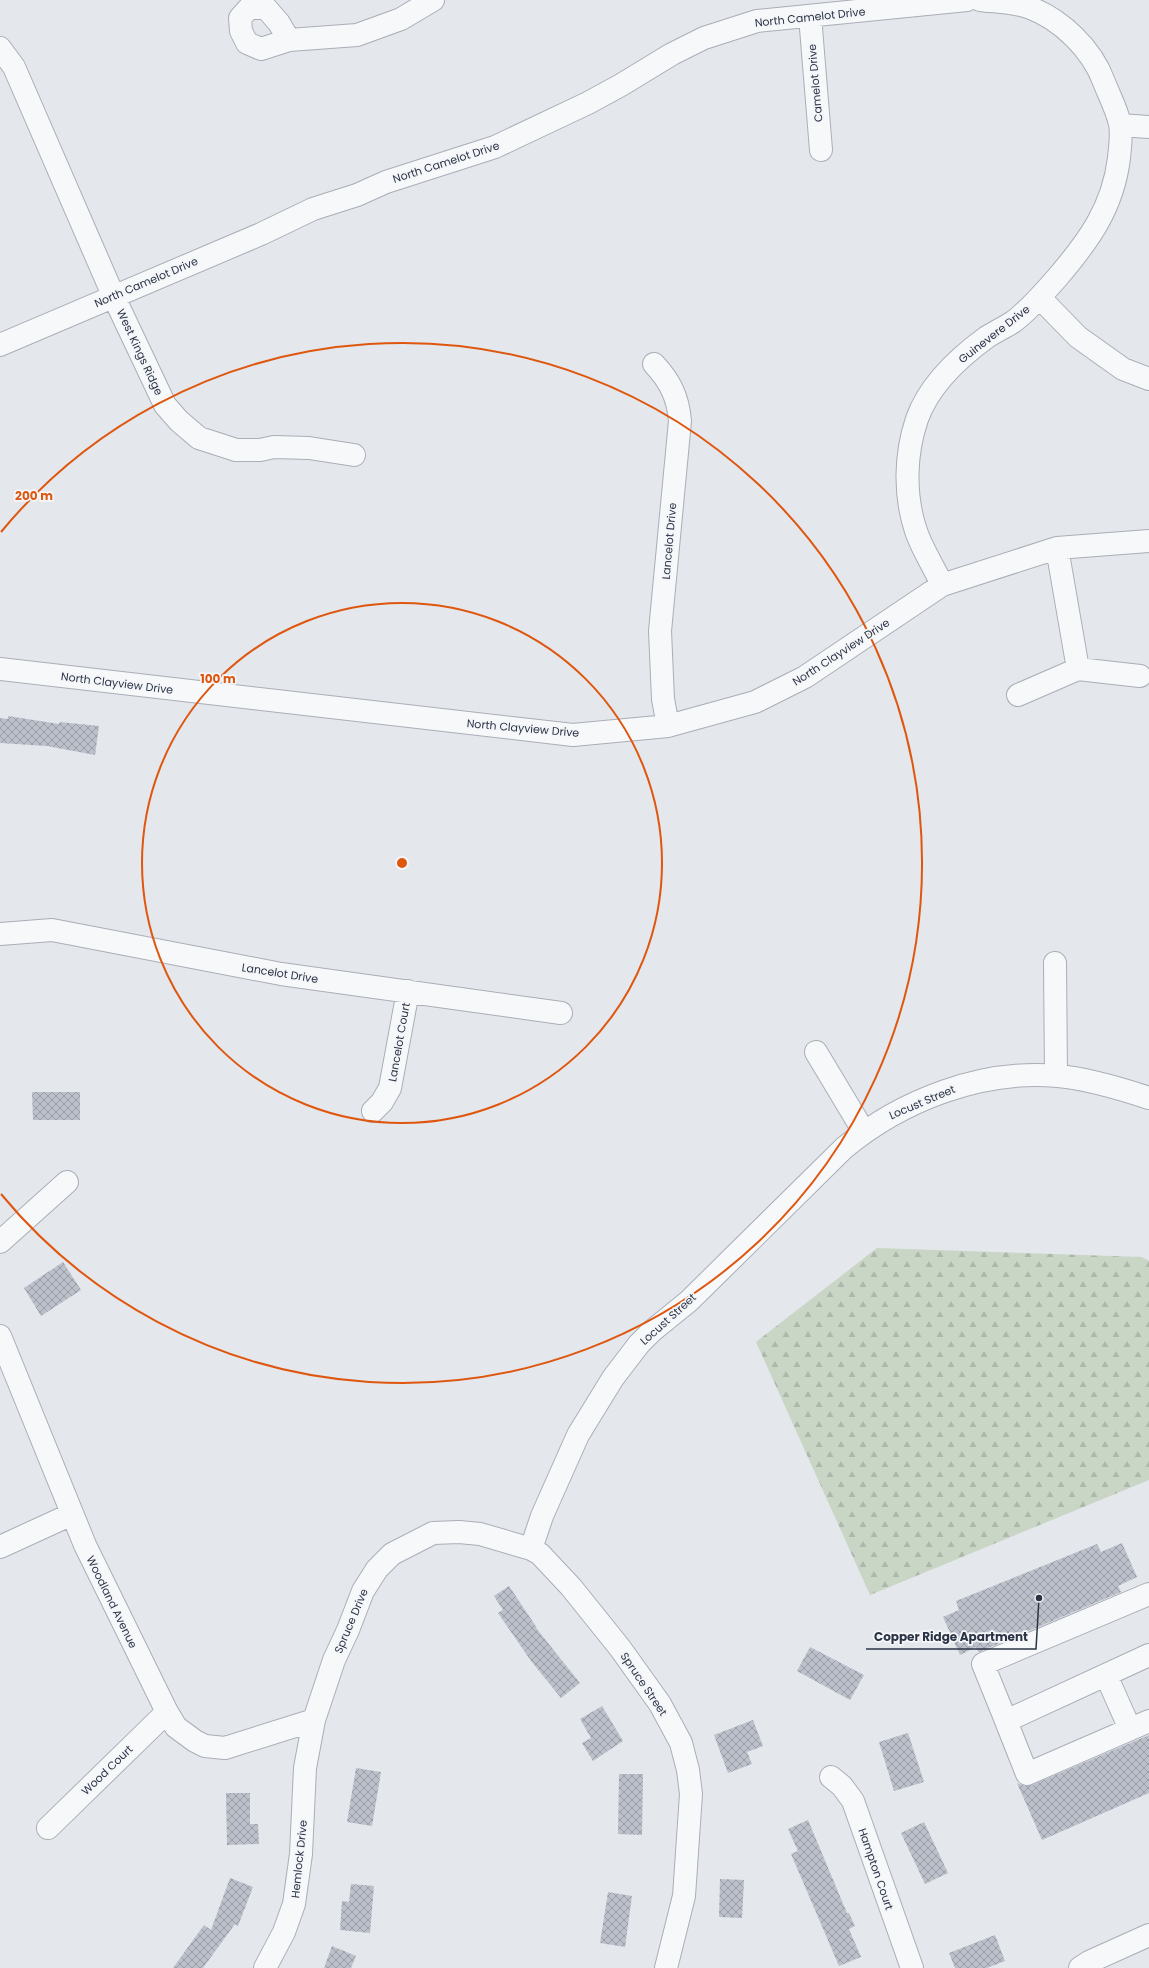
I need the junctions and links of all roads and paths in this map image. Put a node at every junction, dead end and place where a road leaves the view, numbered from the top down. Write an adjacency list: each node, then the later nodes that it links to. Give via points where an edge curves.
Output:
1 (433, 0): 6 (street, via 401,19 356,35)
2 (967, 0): 5 (street, North Camelot Drive)
3 (980, 0): 4 (street)
4 (1032, 4): 8 (street, Guinevere Drive, via 1061,25 1088,51 1101,72)
5 (810, 16): 10 (street, Camelot Drive); 11 (street, North Camelot Drive, via 757,22 704,38 588,103 495,147 386,182 357,195 313,209 261,234)
6 (289, 40)
7 (0, 48): 11 (street, West Kings Ridge, via 14,67)
8 (1120, 125): 9 (street); 12 (street, Guinevere Drive, via 1118,167 1111,198 1097,226 1078,253)
9 (1149, 126)
10 (821, 150)
11 (113, 296): 13 (street, North Camelot Drive); 16 (street, West Kings Ridge, via 159,395 180,421 199,438 236,450 309,448)
12 (1040, 298): 15 (street, via 1073,333 1123,369); 19 (street, Guinevere Drive, via 1014,321 968,352 942,376 917,418 907,471 909,497 916,531)
13 (0, 345)
14 (654, 364): 24 (street, Lancelot Drive, via 670,384 679,408 680,421 660,631)
15 (1149, 379)
16 (354, 455)
17 (1149, 541): 18 (street, North Clayview Drive)
18 (1058, 548): 19 (street, North Clayview Drive); 21 (street)
19 (942, 585): 24 (street, North Clayview Drive, via 805,678 755,702)
20 (0, 669): 24 (street, North Clayview Drive, via 574,735)
21 (1078, 669): 22 (street); 23 (street)
22 (1140, 676)
23 (1018, 695)
24 (668, 726)
25 (0, 934): 27 (street, Lancelot Drive, via 52,930 281,974)
26 (1055, 963): 30 (street)
27 (408, 991): 28 (street, Lancelot Drive); 32 (street, Lancelot Court, via 390,1088)
28 (561, 1013)
29 (816, 1052): 33 (street)
30 (1056, 1076): 31 (street, Locust Street, via 1117,1087); 33 (street, Locust Street, via 1003,1077 963,1085 936,1094 881,1120)
31 (1149, 1098)
32 (373, 1112)
33 (864, 1132): 39 (street, Locust Street, via 844,1148 688,1301 639,1344 613,1378 578,1435 542,1516)
34 (67, 1182): 35 (street)
35 (0, 1242)
36 (0, 1336): 37 (street, Woodland Avenue)
37 (72, 1514): 38 (street); 43 (street, Woodland Avenue, via 94,1565)
38 (0, 1547)
39 (531, 1549): 44 (street, Spruce Drive, via 480,1534 459,1532 433,1533 392,1554 377,1569 363,1591 334,1660); 52 (street, Spruce Street, via 540,1554 570,1587 620,1648 660,1704 680,1743 688,1770 691,1802 684,1896)
40 (1149, 1594): 45 (street, via 983,1664)
41 (1149, 1655): 42 (street)
42 (1106, 1675): 45 (street); 46 (street)
43 (167, 1712): 44 (street, Woodland Avenue, via 176,1727 195,1741 205,1746 225,1748); 48 (street, Wood Court)
44 (314, 1720): 51 (street, Hemlock Drive, via 305,1768 303,1838 294,1904 284,1932)
45 (1006, 1720): 46 (street, via 1027,1774)
46 (1140, 1725)
47 (831, 1777): 53 (street, Hampton Court, via 842,1786 852,1801)
48 (48, 1828)
49 (1149, 1935): 50 (street)
50 (1087, 1966)
51 (265, 1968)
52 (666, 1968)
53 (912, 1968)

